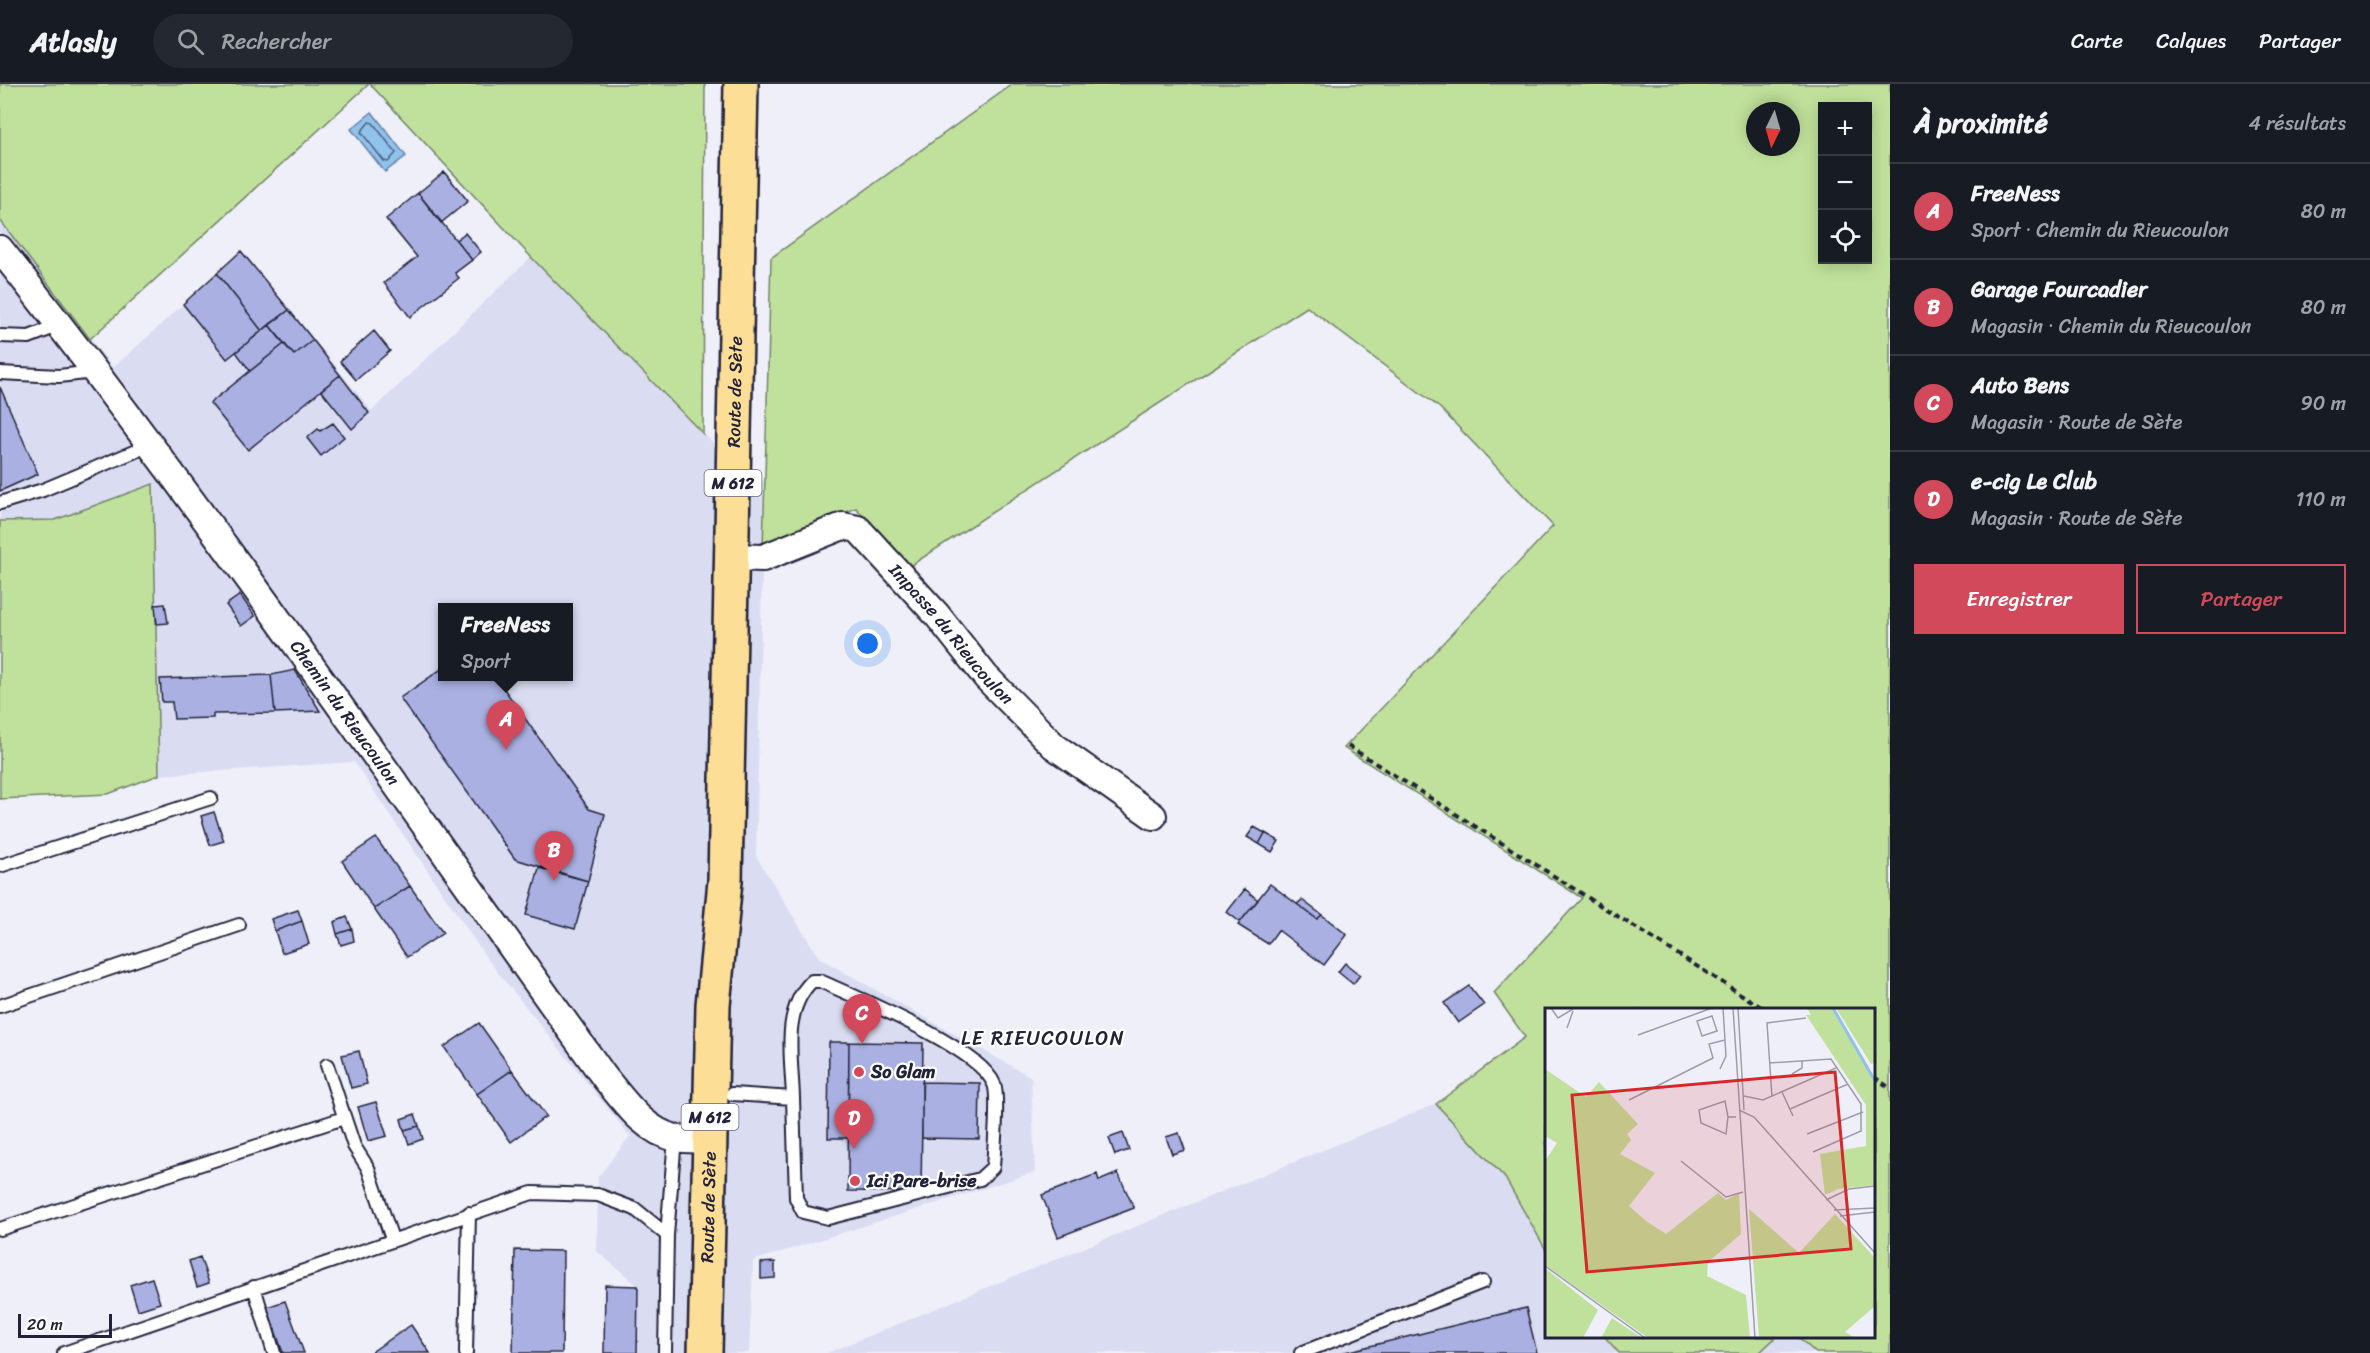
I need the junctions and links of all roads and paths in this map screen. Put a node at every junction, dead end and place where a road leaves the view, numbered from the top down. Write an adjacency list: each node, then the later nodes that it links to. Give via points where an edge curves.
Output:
1 (741, 84): 9 (main road, Route de Sète / M 612)
2 (0, 249): 3 (street, Chemin du Rieucoulon)
3 (60, 325): 4 (lane, via 29,337); 5 (street, Chemin du Rieucoulon)
4 (0, 336)
5 (96, 372): 6 (lane, via 59,376); 7 (street, Chemin du Rieucoulon)
6 (0, 373)
7 (150, 445): 8 (lane, via 43,490); 24 (street, Chemin du Rieucoulon, via 272,608 605,1078 637,1116)
8 (0, 503)
9 (732, 557): 12 (street, Impasse du Rieucoulon, via 763,558 843,526 858,529 937,615 986,677 1054,746); 14 (main road, Route de Sète / M 612)
10 (1348, 746): 17 (path)
11 (211, 798): 13 (lane)
12 (1153, 816)
13 (0, 866)
14 (725, 881): 21 (main road, Route de Sète / M 612, via 733,1003); 25 (main road, Route de Sète / M 612, via 713,1005)
15 (239, 925): 16 (lane)
16 (0, 1006)
17 (1763, 1008)
18 (327, 1065): 23 (lane)
19 (1875, 1078): 20 (path)
20 (1890, 1088)
21 (732, 1094): 22 (lane); 37 (main road, Route de Sète / M 612)
22 (793, 1098): 22 (lane, via 796,1198 803,1212 828,1218 980,1179 993,1167 995,1086 986,1071 926,1030 820,981 812,981 802,991 791,1015)
23 (344, 1118): 27 (lane); 29 (lane, via 354,1146 368,1168)
24 (675, 1138): 25 (street, Chemin du Rieucoulon); 28 (lane)
25 (709, 1140): 36 (main road, Route de Sète / M 612)
26 (469, 1213): 28 (lane, via 532,1193 598,1196 635,1209); 29 (lane); 34 (lane)
27 (0, 1229)
28 (667, 1235): 35 (lane)
29 (392, 1239): 31 (lane)
30 (1483, 1282): 38 (lane)
31 (254, 1287): 32 (lane); 33 (lane)
32 (64, 1353)
33 (274, 1353)
34 (466, 1353)
35 (665, 1353)
36 (705, 1353)
37 (725, 1353)
38 (1301, 1353)

